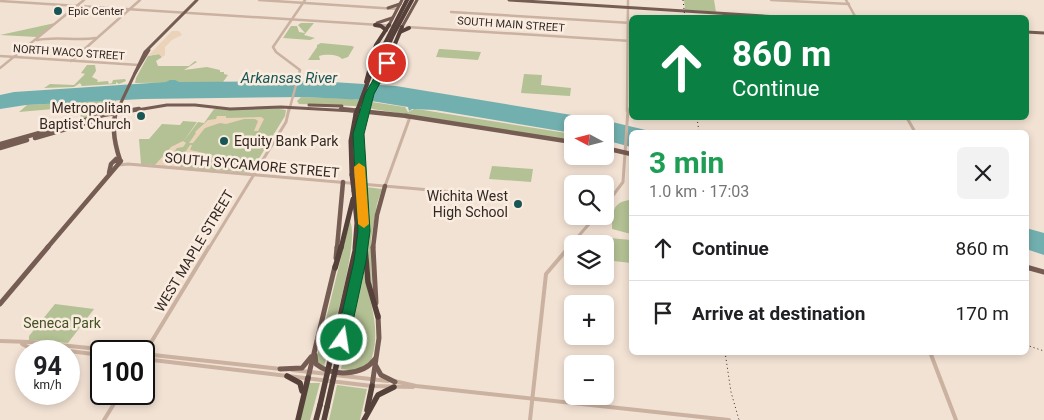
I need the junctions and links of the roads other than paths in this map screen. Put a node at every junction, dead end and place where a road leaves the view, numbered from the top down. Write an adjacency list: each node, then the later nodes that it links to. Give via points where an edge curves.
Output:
1 (0, 0): 16 (street, SOUTH MAIN STREET)
2 (84, 0): 16 (street)
3 (140, 0): 19 (street)
4 (197, 0): 22 (main road)
5 (259, 0): 13 (street)
6 (407, 0): 49 (highway, bridge)
7 (412, 0): 50 (highway, bridge, via 392,37)
8 (417, 0): 31 (main road)
9 (509, 0): 17 (main road)
10 (628, 0): 17 (street)
11 (771, 0): 15 (street)
12 (846, 0): 15 (street)
13 (304, 1): 18 (street); 27 (street)
14 (402, 2): 18 (main road); 20 (main road)
15 (848, 4): 25 (street)
16 (77, 6): 19 (street, SOUTH MAIN STREET); 34 (street)
17 (628, 7): 23 (street); 24 (main road)
18 (388, 8): 20 (street)
19 (130, 9): 22 (street, SOUTH MAIN STREET); 38 (street)
20 (397, 9): 26 (main road)
21 (451, 12): 28 (street)
22 (185, 13): 27 (street, SOUTH MAIN STREET); 47 (main road, via 150,49)
23 (629, 15)
24 (749, 15)
25 (854, 15)
26 (393, 18): 29 (main road); 30 (main road)
27 (291, 19): 29 (street, SOUTH MAIN STREET); 51 (street, WEST MAPLE STREET, via 274,44 276,52 300,70)
28 (629, 23)
29 (376, 24): 30 (street, SOUTH MAIN STREET); 33 (highway)
30 (389, 25): 31 (street, SOUTH MAIN STREET); 33 (highway)
31 (402, 27): 32 (street, SOUTH MAIN STREET); 35 (highway)
32 (409, 28): 35 (highway); 42 (street, SOUTH MAIN STREET)
33 (386, 30): 49 (highway, bridge, via 376,45)
34 (45, 32): 39 (street, via 42,35); 41 (street)
35 (400, 32): 50 (highway)
36 (1029, 32): 37 (main road)
37 (1044, 33)
38 (100, 36): 40 (street); 43 (street)
39 (45, 38): 40 (street); 41 (street)
40 (81, 40): 43 (street, via 88,42)
41 (33, 41): 45 (street)
42 (629, 41): 57 (street)
43 (87, 47): 46 (street)
44 (0, 56): 45 (street, NORTH WACO STREET)
45 (14, 57): 46 (street, NORTH WACO STREET); 48 (street)
46 (71, 61): 47 (street, NORTH WACO STREET)
47 (140, 65): 52 (main road)
48 (0, 68)
49 (365, 86): 64 (highway, bridge, via 350,141)
50 (370, 94): 68 (highway, bridge, via 358,140)
51 (292, 107): 52 (main road, via 230,109 167,105); 53 (main road); 61 (street, WEST MAPLE STREET)
52 (114, 113): 55 (main road); 59 (main road)
53 (409, 117): 54 (main road); 63 (street)
54 (564, 141)
55 (0, 146)
56 (614, 149): 57 (main road)
57 (624, 150): 58 (main road); 66 (street, via 623,182)
58 (629, 153)
59 (119, 163): 60 (main road); 60 (main road, via 111,166); 61 (street, SOUTH SYCAMORE STREET)
60 (109, 174): 72 (main road)
61 (253, 175): 62 (street, SOUTH SYCAMORE STREET); 74 (street, WEST MAPLE STREET)
62 (343, 182): 63 (street, SOUTH SYCAMORE STREET); 69 (main road)
63 (385, 186): 65 (street, SOUTH SYCAMORE STREET); 73 (main road, via 375,221 372,252)
64 (354, 191): 69 (highway); 75 (highway, via 356,246)
65 (465, 193)
66 (614, 194)
67 (588, 225): 88 (street, via 546,274)
68 (364, 231): 73 (highway, via 368,282); 75 (highway, via 361,256)
69 (335, 268): 78 (main road)
70 (1029, 268): 71 (main road)
71 (1044, 272)
72 (0, 304)
73 (378, 318): 79 (main road)
74 (153, 340)
75 (339, 340): 90 (highway, bridge)
76 (0, 341): 77 (street)
77 (15, 342)
78 (314, 352): 79 (main road, via 320,368 357,372 370,366); 83 (main road, via 302,368); 84 (main road)
79 (377, 354): 86 (main road); 87 (main road, via 377,371)
80 (155, 355): 83 (street)
81 (931, 355): 99 (street)
82 (155, 361): 85 (street)
83 (280, 369): 84 (street)
84 (309, 375): 85 (street); 86 (street); 86 (street); 91 (highway)
85 (287, 376): 91 (highway, via 299,380 302,386)
86 (372, 382): 87 (street); 87 (street); 96 (highway)
87 (394, 384): 88 (street); 96 (highway, via 377,396)
88 (532, 399): 97 (street); 98 (street)
89 (113, 405): 92 (street)
90 (323, 406): 94 (highway); 95 (highway)
91 (300, 407): 93 (highway)
92 (104, 420)
93 (298, 420)
94 (316, 420)
95 (324, 420)
96 (364, 420)
97 (530, 420)
98 (729, 420)
99 (956, 420)

